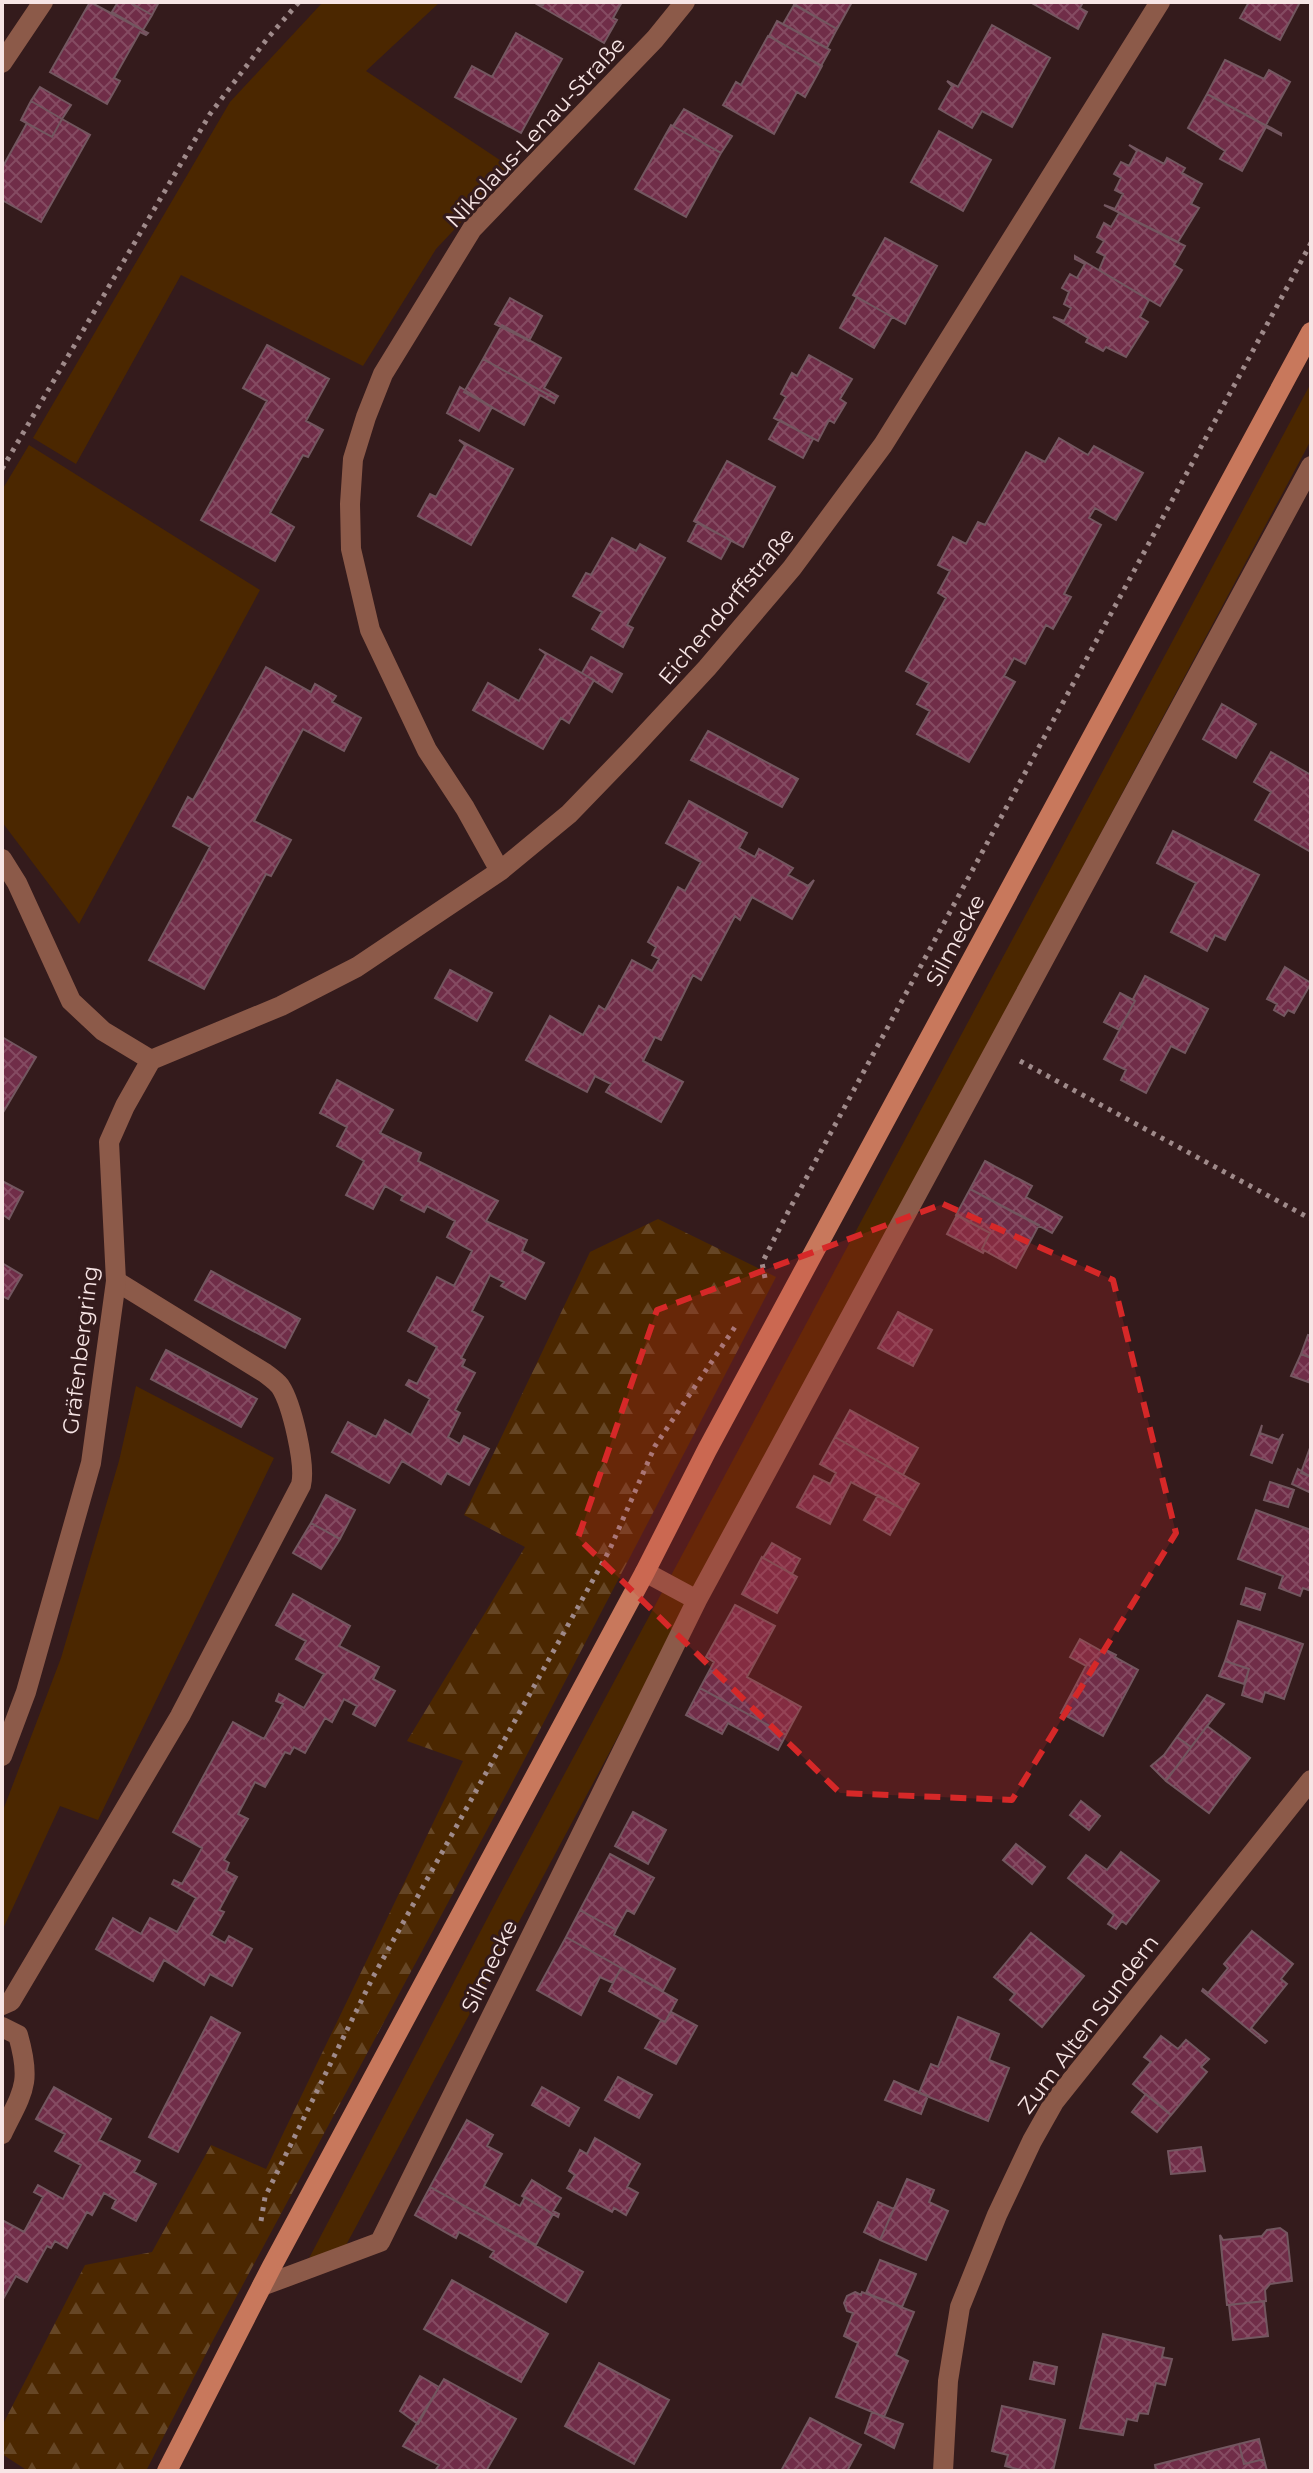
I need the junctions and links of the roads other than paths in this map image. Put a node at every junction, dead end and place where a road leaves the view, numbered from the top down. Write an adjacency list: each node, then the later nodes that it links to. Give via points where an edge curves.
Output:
1 (43, 2): 4 (street)
2 (685, 2): 8 (street, Nikolaus-Lenau-Straße, via 472,229 383,374 353,459 351,549 370,630 427,750)
3 (1160, 2): 8 (street, Eichendorffstraße, via 883,445 792,568 629,752 569,814)
4 (2, 63)
5 (1311, 332): 11 (main road, Silmecke)
6 (1311, 466): 12 (street, Silmecke)
7 (2, 859): 9 (street, via 71,1001 103,1031)
8 (500, 871): 9 (street, Eichendorffstraße, via 345,974)
9 (151, 1060): 10 (street, Gräfenbergring, via 109,1142)
10 (116, 1281): 13 (street, Gräfenbergring, via 91,1463 26,1692); 15 (street, via 280,1386 304,1473 180,1716 11,2001)
11 (645, 1572): 12 (street); 18 (main road, Silmecke)
12 (697, 1600): 18 (street, Silmecke, via 380,2242)
13 (2, 1756)
14 (1311, 1780): 20 (street, Zum Alten Sundern, via 1054,2102 1032,2141 960,2307 948,2381)
15 (2, 2005)
16 (2, 2027): 17 (street, via 18,2035 25,2066 25,2086)
17 (2, 2134)
18 (267, 2277): 19 (main road, Silmecke)
19 (167, 2471)
20 (943, 2471)

